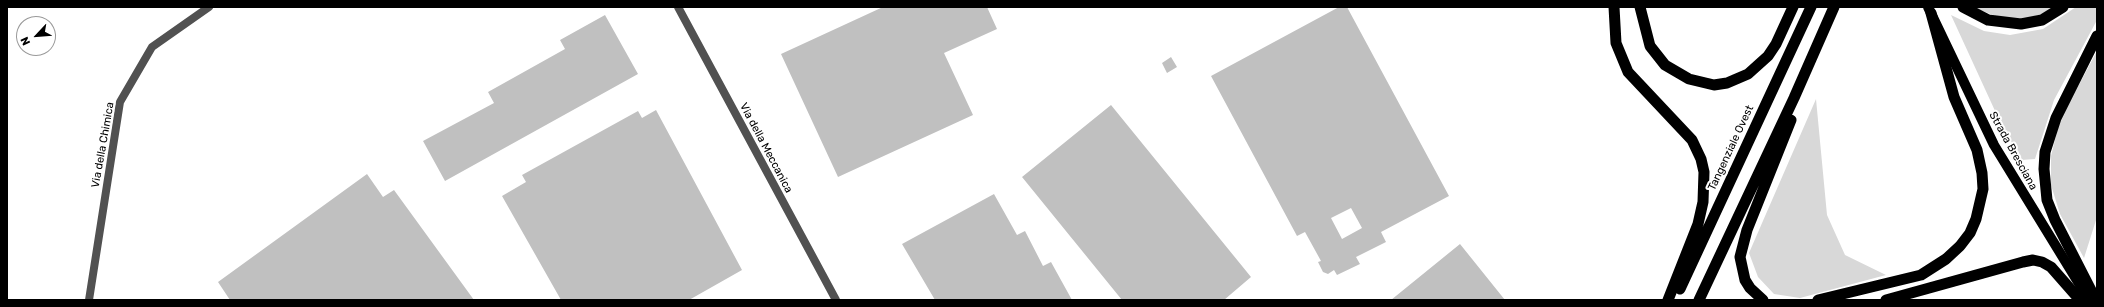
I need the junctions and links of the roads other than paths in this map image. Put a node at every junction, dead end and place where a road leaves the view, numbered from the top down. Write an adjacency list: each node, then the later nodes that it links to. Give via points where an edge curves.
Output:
1 (209, 7): 13 (street, Via della Chimica, via 152,47 120,102)
2 (678, 7): 14 (street, Via della Meccanica)
3 (1614, 7): 15 (highway, via 1616,43 1628,72 1692,140 1704,172 1703,202 1698,224)
4 (1640, 7): 5 (highway, via 1650,46 1665,65 1689,79 1714,85 1743,76 1768,56)
5 (1793, 7)
6 (1811, 7): 16 (highway, Tangenziale Ovest)
7 (1835, 7): 17 (highway); 18 (highway, via 1741,246 1740,257 1745,280)
8 (1963, 7): 9 (highway, via 1988,20 2021,24 2042,20)
9 (2063, 7)
10 (1930, 10): 12 (main road, Strada Bresciana, via 1994,145); 19 (highway, via 1954,97 1977,150 1983,189 1976,219 1970,233 1951,255 1921,275)
11 (2097, 36): 12 (highway, via 2056,118 2045,152 2044,169 2047,200)
12 (2084, 295): 20 (highway, via 2051,267 2033,260); 21 (highway)
13 (89, 300)
14 (836, 300)
15 (1668, 300)
16 (1674, 300)
17 (1699, 300)
18 (1763, 300)
19 (1818, 300)
20 (1886, 300)
21 (2096, 300)

